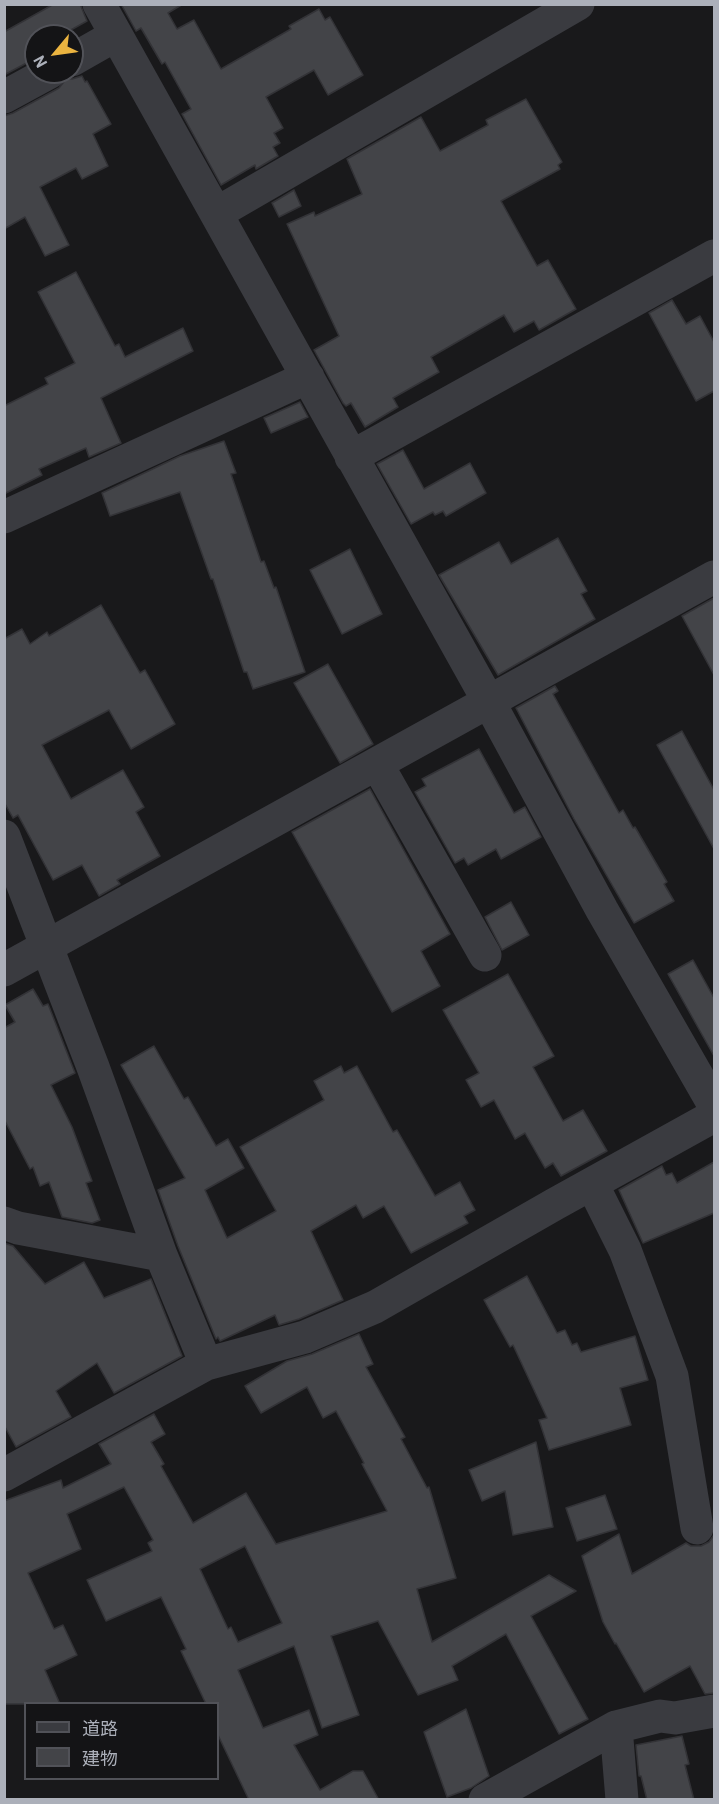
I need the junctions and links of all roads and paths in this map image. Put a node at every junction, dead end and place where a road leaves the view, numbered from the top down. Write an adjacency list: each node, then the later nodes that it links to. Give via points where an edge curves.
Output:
1 (99, 4): 3 (street)
2 (569, 7): 7 (street)
3 (116, 35): 4 (street); 7 (street)
4 (84, 53)
5 (28, 84): 6 (street)
6 (4, 97)
7 (217, 213): 9 (street)
8 (714, 256): 10 (street)
9 (308, 377): 10 (street); 11 (street)
10 (351, 457): 13 (street)
11 (4, 517)
12 (714, 577): 13 (street)
13 (489, 702): 14 (street); 19 (street)
14 (377, 764): 16 (street); 17 (street)
15 (4, 836): 16 (street)
16 (47, 945): 18 (street); 23 (street)
17 (485, 955)
18 (4, 970)
19 (714, 1104)
20 (714, 1116): 21 (street)
21 (591, 1184): 24 (street, via 375,1307 305,1337); 26 (street, via 625,1250 672,1376)
22 (4, 1223): 23 (street)
23 (161, 1255): 24 (street)
24 (206, 1364): 25 (street)
25 (4, 1475)
26 (697, 1528)
27 (714, 1711): 28 (street, via 675,1718 660,1716)
28 (616, 1727): 29 (street); 30 (street)
29 (485, 1800)
30 (622, 1800)

